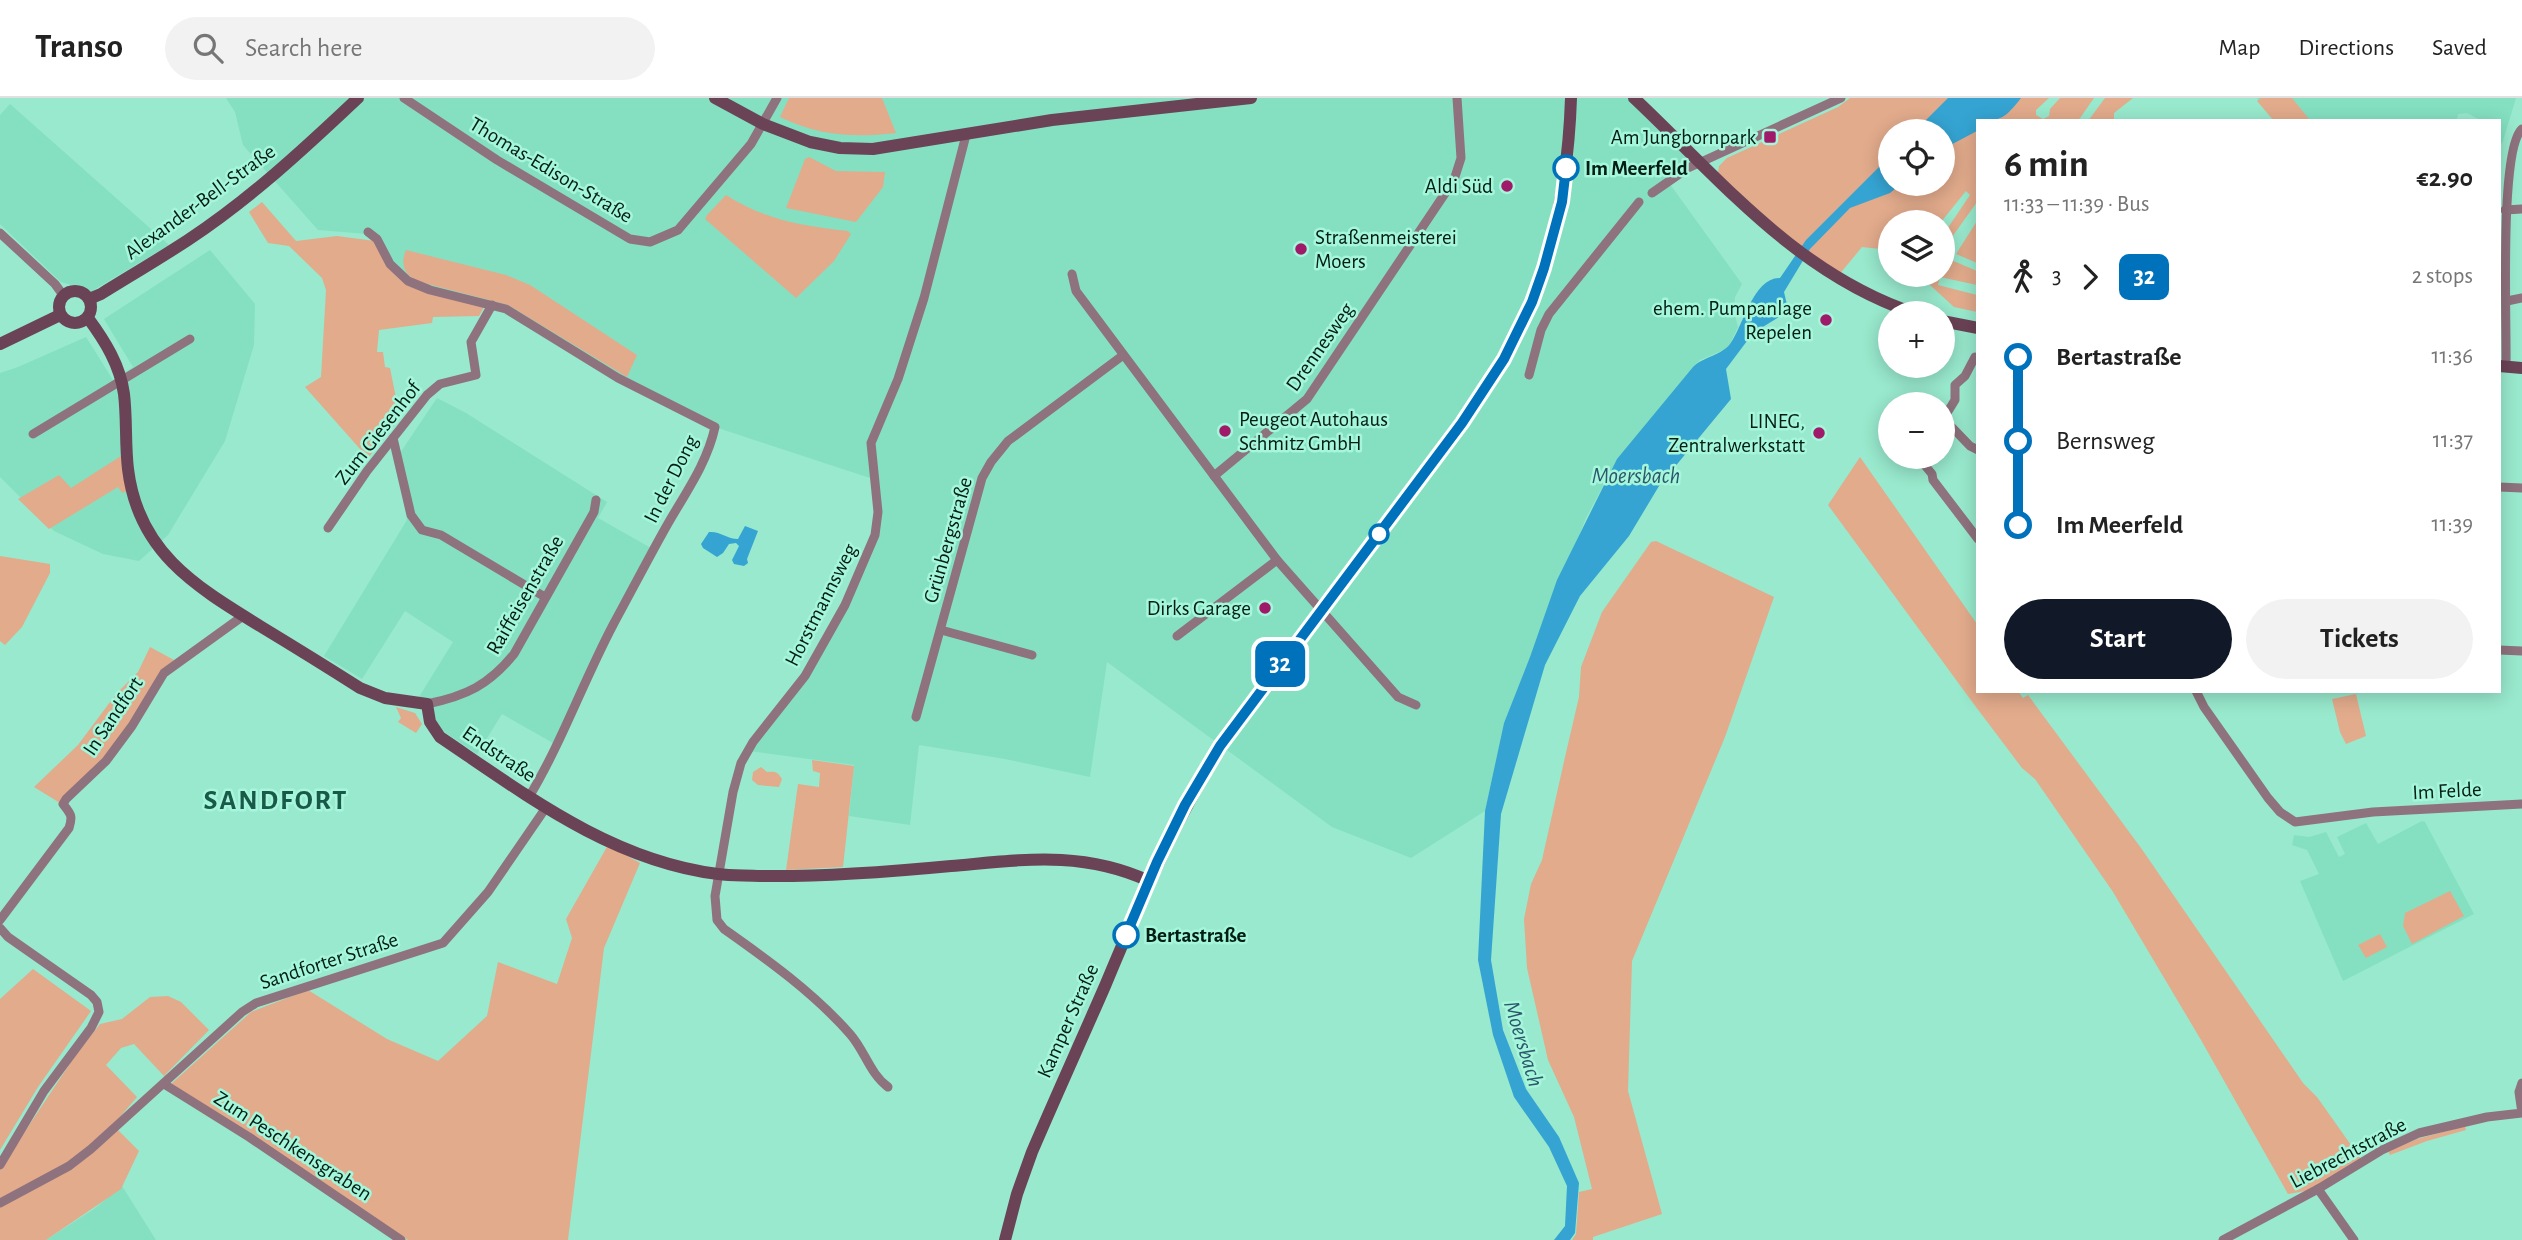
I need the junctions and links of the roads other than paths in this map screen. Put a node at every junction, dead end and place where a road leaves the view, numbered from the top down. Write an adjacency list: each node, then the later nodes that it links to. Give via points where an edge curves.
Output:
1 (358, 98): 24 (street, Alexander-Bell-Straße, via 226,212)
2 (404, 98): 11 (street, Thomas-Edison-Straße, via 630,239 650,242 678,230 691,217)
3 (715, 98): 11 (street)
4 (777, 98): 11 (street, Thomas-Edison-Straße)
5 (1251, 98): 10 (street)
6 (1457, 98): 46 (street, Drennesweg, via 1461,158 1454,180 1307,399)
7 (1571, 98): 54 (street, Kamper Straße, via 1562,202 1524,321 1462,423)
8 (1634, 98): 14 (street)
9 (1842, 98): 14 (street)
10 (1199, 100): 13 (street)
11 (763, 124): 13 (street, via 840,148 873,149)
12 (2522, 129): 18 (street)
13 (965, 135): 68 (street, Horstmannsweg, via 924,298 871,443 878,512 875,535 845,605 805,676 741,763)
14 (1700, 164): 15 (street); 25 (street, via 1793,248)
15 (1652, 193)
16 (1639, 202): 38 (street, via 1549,314)
17 (2522, 209): 18 (street)
18 (2505, 210): 26 (street)
19 (368, 232): 27 (street, In der Dong, via 408,281)
20 (0, 233): 22 (street)
21 (1072, 274): 34 (street, via 1076,291)
22 (63, 295): 24 (street, via 77,291); 28 (street, via 58,304)
23 (2522, 298): 26 (street)
24 (89, 299): 29 (street)
25 (1882, 301)
26 (2507, 301): 36 (street)
27 (492, 305): 43 (street, Zum Giesenhof, via 471,342 476,375 440,384); 65 (street, In der Dong, via 516,314 618,378 715,427 706,456 594,661 573,714)
28 (60, 314): 29 (street, via 76,324); 33 (street)
29 (88, 318): 39 (street, via 111,352)
30 (1955, 324): 31 (street)
31 (1976, 328)
32 (190, 339): 39 (street)
33 (0, 344)
34 (1122, 356): 46 (street); 56 (street, Grünbergstraße, via 1009,441 991,462 982,478)
35 (1975, 357): 40 (street)
36 (2502, 365): 37 (street)
37 (2522, 368)
38 (1529, 375)
39 (121, 382): 42 (street); 55 (street, via 132,493 153,541 190,580)
40 (1955, 392)
41 (1955, 432): 44 (street)
42 (33, 435)
43 (393, 438): 50 (street, Zum Giesenhof); 53 (street, via 411,515 422,530 441,535)
44 (1976, 449)
45 (1926, 469): 51 (street)
46 (1214, 476): 52 (street)
47 (2501, 486): 48 (street)
48 (2522, 488)
49 (596, 500): 53 (street, Raiffeisenstraße, via 594,512)
50 (328, 528)
51 (1976, 536)
52 (1277, 560): 54 (street); 57 (street)
53 (545, 597): 62 (street, Raiffeisenstraße, via 500,671 469,692)
54 (1321, 611): 63 (street, via 1398,697); 69 (street, Kamper Straße, via 1220,746 1185,805)
55 (243, 616): 62 (street, via 360,688 385,698); 70 (street, In Sandfort, via 164,673 118,746 66,799 63,804 72,814 69,828)
56 (941, 630): 60 (street, Grünbergstraße); 64 (street, Grünbergstraße)
57 (1177, 636)
58 (2501, 650): 59 (street)
59 (2522, 651)
60 (1031, 655)
61 (2197, 693): 66 (street, Im Felde, via 2268,798 2295,822)
62 (427, 704): 65 (street, Endstraße, via 430,722 440,737)
63 (1416, 705)
64 (916, 717)
65 (529, 797): 67 (street, Endstraße)
66 (2522, 804)
67 (545, 809): 68 (street, Endstraße, via 626,849); 73 (street, Sandforter Straße, via 488,892 443,943 256,1003)
68 (718, 874): 69 (street, via 793,877 1045,858 1086,861); 74 (street, via 717,920 724,929 791,978 834,1018)
69 (1149, 881): 81 (street, Kamper Straße, via 1032,1152)
70 (0, 920)
71 (0, 929): 76 (street, via 91,995 99,1012)
72 (2522, 1083): 75 (street)
73 (164, 1084): 78 (street, Sandforter Straße, via 69,1166); 80 (street, Zum Peschkensgraben)
74 (888, 1087)
75 (2522, 1113): 77 (street, Liebrechtstraße, via 2419,1133)
76 (0, 1165)
77 (2318, 1189): 79 (street, Liebrechtstraße); 83 (street)
78 (0, 1203)
79 (2240, 1236): 82 (street, Liebrechtstraße)
80 (401, 1240)
81 (1006, 1240)
82 (2223, 1240)
83 (2354, 1240)

